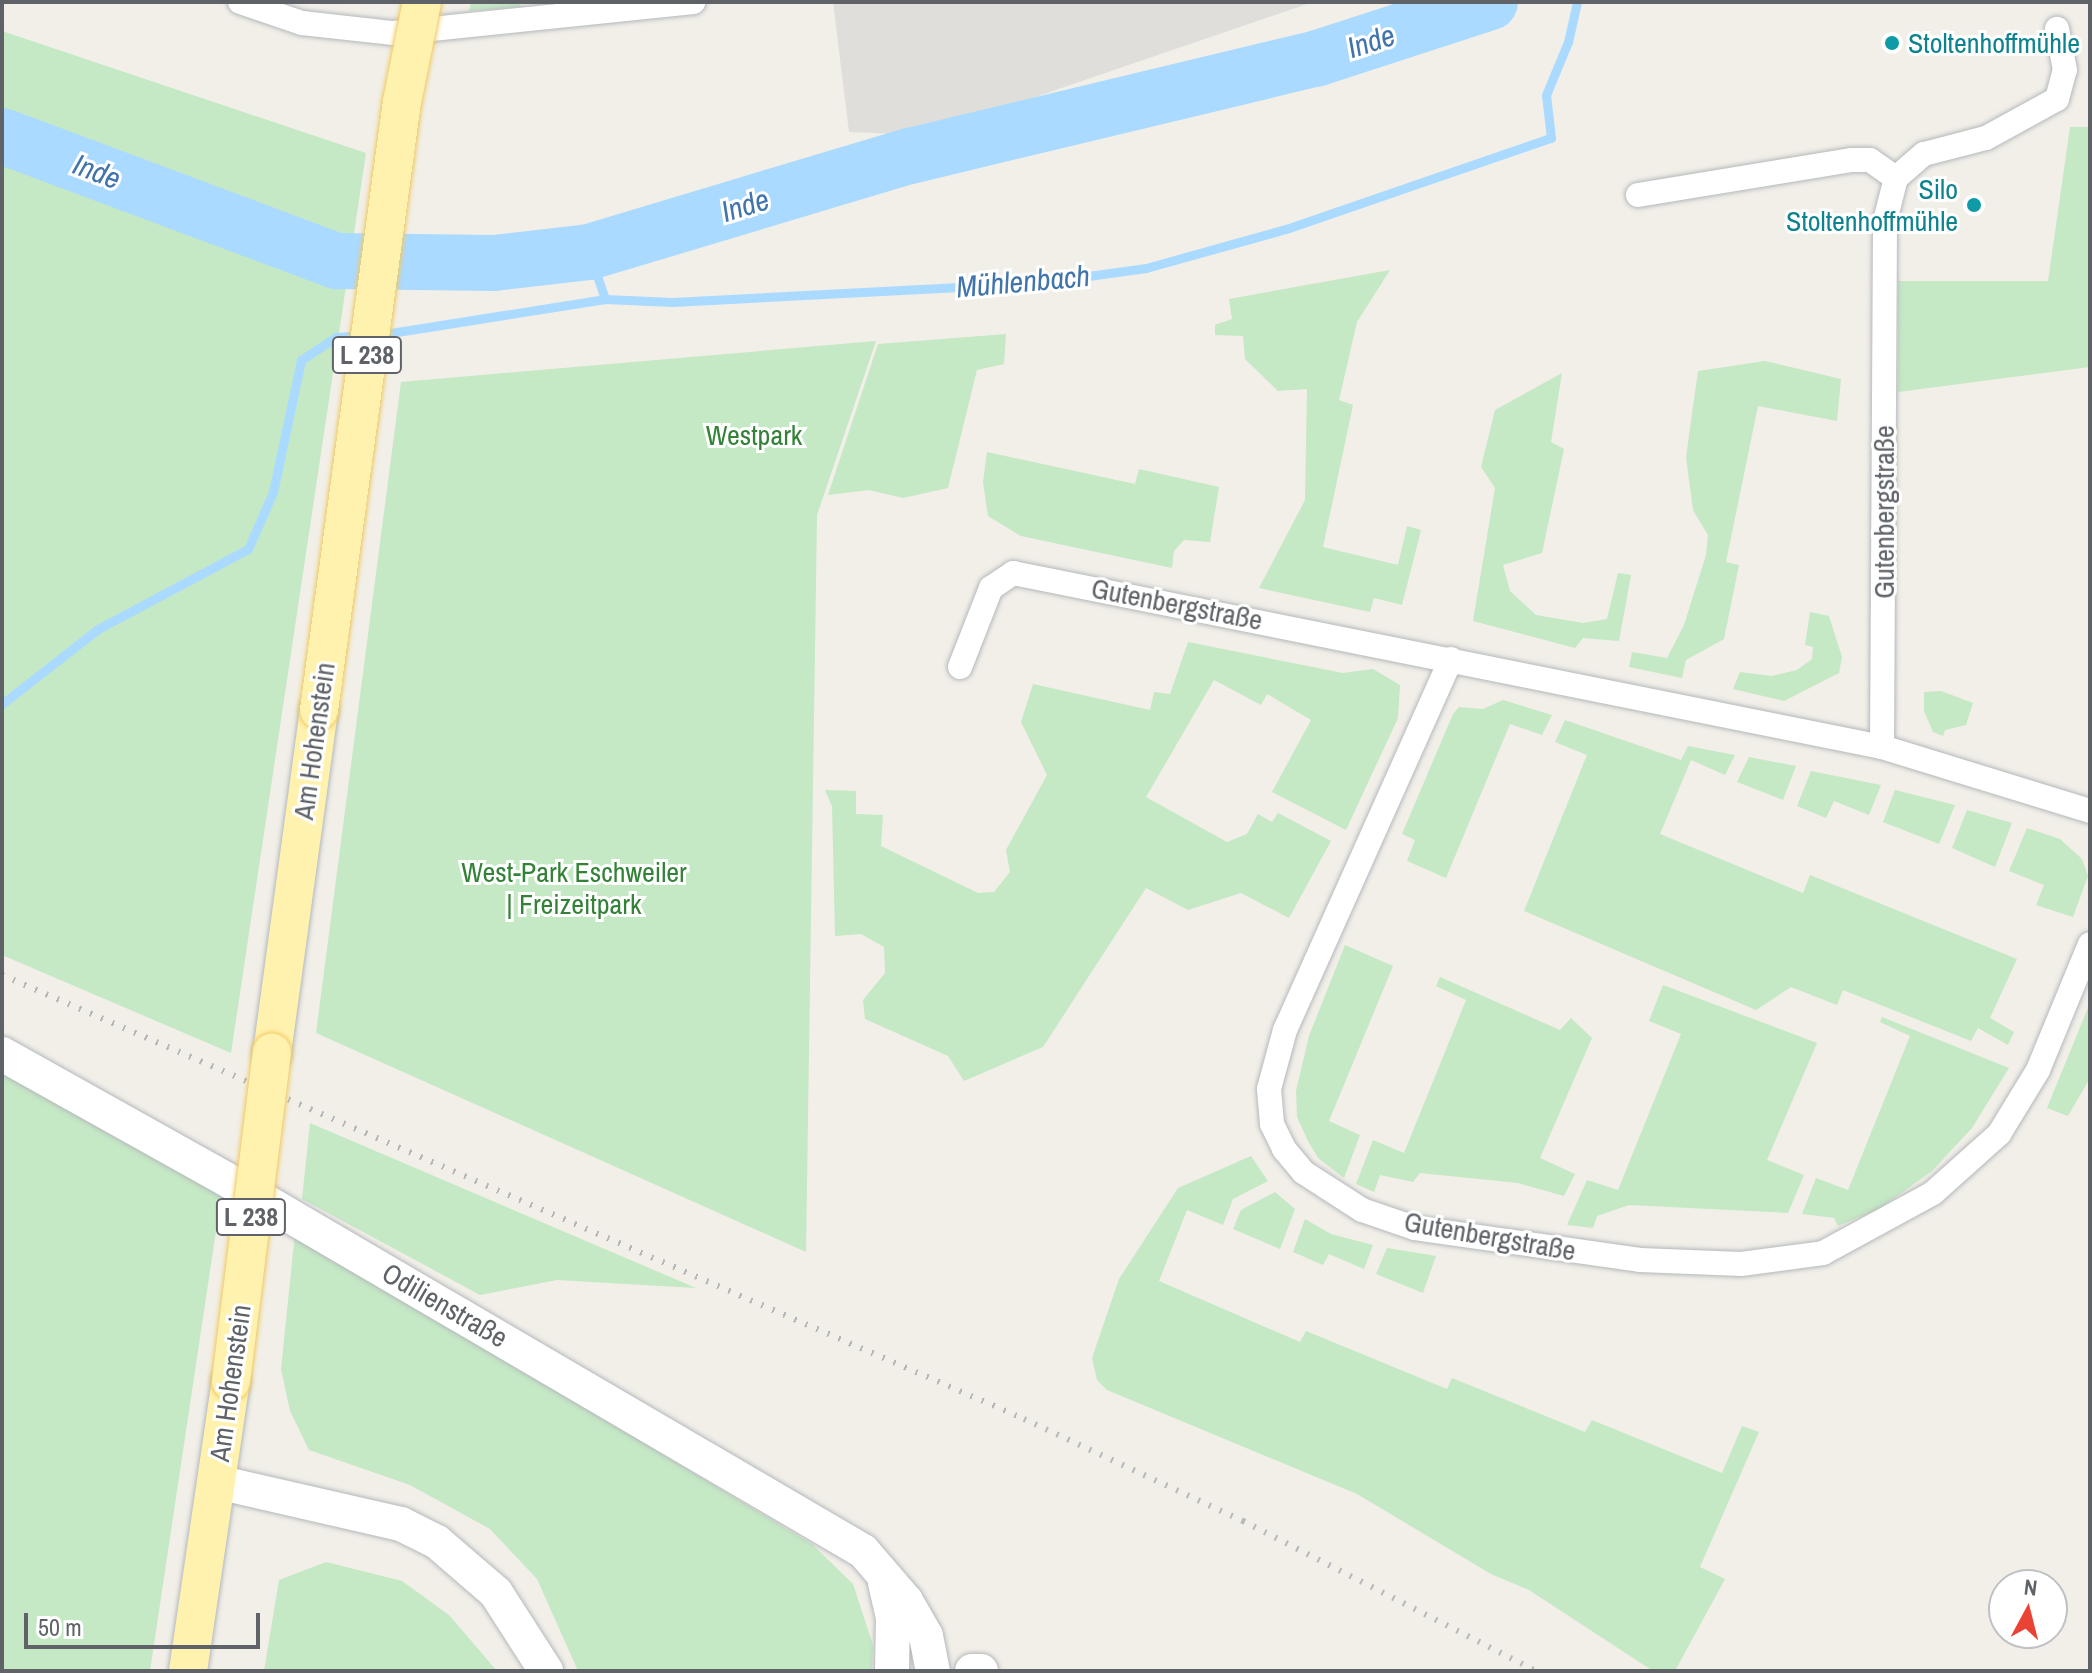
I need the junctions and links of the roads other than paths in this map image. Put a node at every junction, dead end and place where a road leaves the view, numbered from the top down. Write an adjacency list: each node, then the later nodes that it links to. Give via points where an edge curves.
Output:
1 (240, 2): 3 (street, via 302,23 382,33)
2 (422, 2): 13 (main road, Am Hohenstein / L 238, bridge, via 398,133)
3 (693, 2)
4 (2057, 29): 5 (street, via 2065,70 2057,99 1986,138 1924,154)
5 (1896, 178): 6 (street, via 1870,160 1852,160); 9 (street, Gutenbergstraße, via 1885,221)
6 (1638, 195)
7 (1451, 659): 8 (street, Gutenbergstraße, via 1013,573 991,588); 9 (street, Gutenbergstraße); 11 (street, Gutenbergstraße, via 1285,1030 1269,1089 1272,1124 1284,1149 1303,1172 1362,1210 1415,1228 1640,1260 1741,1264 1823,1253 1933,1193 1999,1134 2038,1070)
8 (960, 667)
9 (1882, 747): 10 (street, Gutenbergstraße)
10 (2090, 811)
11 (2090, 944)
12 (2, 1054): 14 (main road, Odilienstraße, via 812,1518)
13 (217, 1482): 15 (main road, Am Hohenstein / L 238); 16 (main road, Am Hohenstein, via 401,1524 437,1542 496,1593)
14 (881, 1567): 17 (main road, via 893,1618); 18 (main road, Odilienstraße, via 926,1636)
15 (188, 1671)
16 (546, 1671)
17 (892, 1671)
18 (933, 1671)
19 (972, 1671): 20 (main road)
20 (981, 1671)

